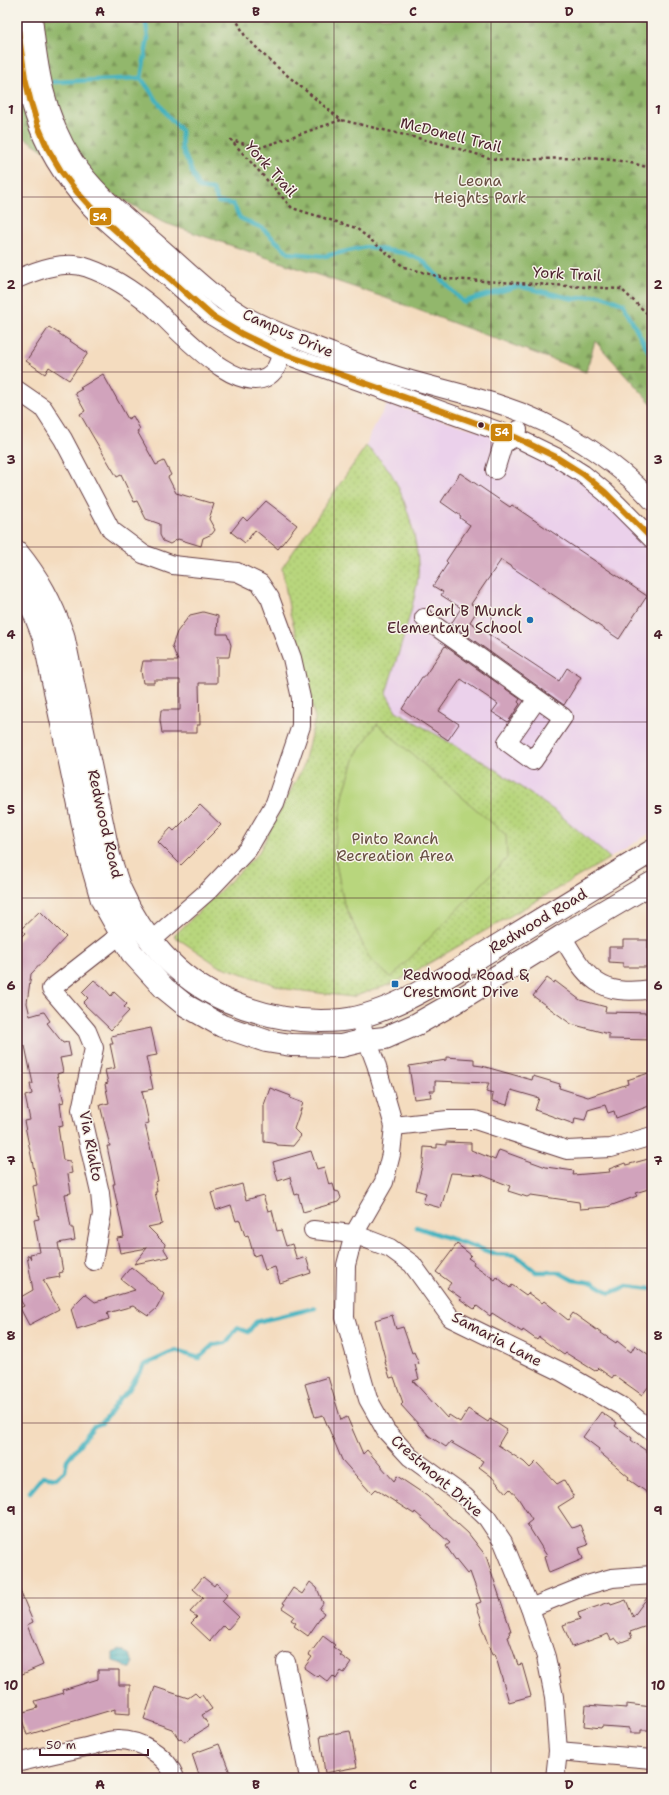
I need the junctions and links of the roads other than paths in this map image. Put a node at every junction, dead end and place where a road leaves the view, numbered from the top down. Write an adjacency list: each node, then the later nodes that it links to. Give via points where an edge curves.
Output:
1 (32, 17): 4 (street, Campus Drive, via 38,69 46,100 58,132 74,161 110,203 222,300 250,318)
2 (17, 23): 5 (street, Campus Drive, via 30,105 43,139 60,171 80,197 212,316)
3 (17, 279): 5 (street, via 55,266 87,267 120,284 152,307 220,368 250,380 268,375 275,368)
4 (287, 336): 5 (street); 7 (street, Campus Drive, via 386,373)
5 (281, 353): 8 (street, Campus Drive)
6 (17, 390): 20 (street, via 43,408 63,439 112,530 144,554 173,565 237,572 260,583 276,612 293,665 301,698 301,726 275,803 248,849 208,891)
7 (525, 414): 8 (street); 10 (street, Campus Drive, via 574,438 603,457)
8 (515, 437): 9 (street, via 503,444); 11 (street, Campus Drive, via 556,457 583,474)
9 (495, 470)
10 (652, 500)
11 (652, 539)
12 (17, 552): 20 (main road, Redwood Road, via 31,569 50,601 63,635 109,856 121,890 137,922)
13 (17, 583): 18 (main road, Redwood Road, via 34,612 44,638 90,858 102,900)
14 (424, 618): 15 (street)
15 (537, 698)
16 (652, 851): 22 (main road, Redwood Road, via 431,986 392,1006)
17 (652, 883): 19 (main road, Redwood Road)
18 (120, 935): 23 (main road, Redwood Road, via 132,953 164,988 203,1016 222,1026 266,1041 291,1045 341,1046); 28 (street, Via Rialto, via 51,989 87,1031 94,1048 81,1110 102,1214)
19 (562, 936): 21 (street, via 592,980 617,991); 23 (main road, Redwood Road, via 417,1024 385,1038)
20 (151, 941): 22 (main road, Redwood Road, via 196,984 251,1011 310,1021 343,1020)
21 (652, 989)
22 (358, 1016): 23 (street, Crestmont Drive)
23 (366, 1040): 24 (street, Crestmont Drive, via 376,1064)
24 (394, 1126): 25 (street, via 475,1120 567,1150 611,1148); 27 (street, Crestmont Drive, via 384,1182)
25 (652, 1136)
26 (313, 1230): 27 (street, Samaria Lane)
27 (354, 1234): 29 (street, Samaria Lane, via 390,1248 412,1264 450,1318 562,1372 621,1406); 31 (street, Crestmont Drive, via 346,1266 345,1318 368,1399 386,1431 410,1457 464,1496 487,1518 503,1542)
28 (93, 1261)
29 (652, 1431)
30 (652, 1575): 31 (street, via 607,1579 566,1592)
31 (530, 1608): 33 (street, Crestmont Drive, via 546,1657 553,1691)
32 (286, 1662): 37 (street)
33 (558, 1751): 34 (street); 38 (street, Crestmont Drive)
34 (652, 1759)
35 (17, 1763): 36 (street, via 116,1740 137,1743 161,1757)
36 (175, 1778)
37 (309, 1778)
38 (555, 1778)

